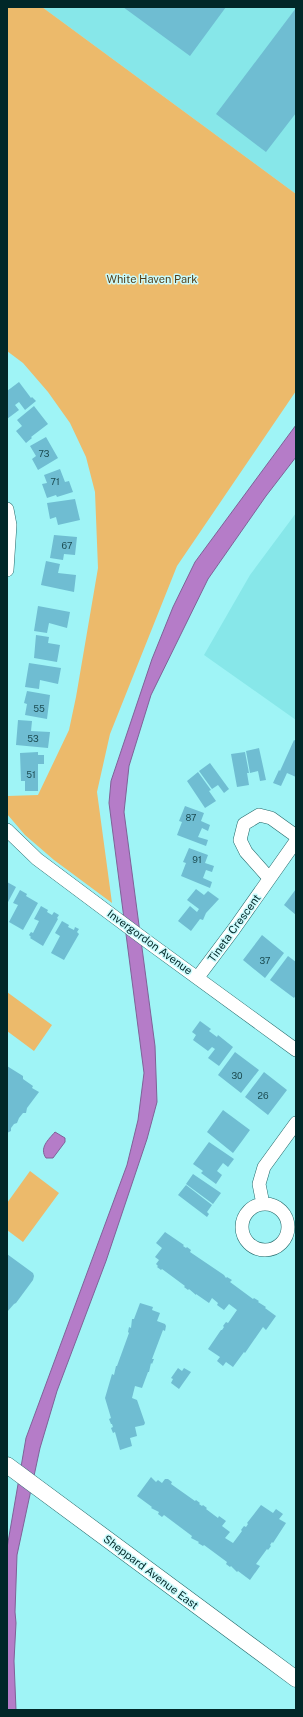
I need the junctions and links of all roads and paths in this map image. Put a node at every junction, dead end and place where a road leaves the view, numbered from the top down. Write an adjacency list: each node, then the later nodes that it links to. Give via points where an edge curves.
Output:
1 (7, 509): 2 (street, via 10,525)
2 (7, 570)
3 (7, 830): 7 (street, Invergordon Avenue, via 37,858)
4 (296, 836): 6 (street, via 271,818 259,815 244,824 240,840 246,852)
5 (296, 841): 6 (street, Tineta Crescent)
6 (269, 878): 7 (street, Tineta Crescent)
7 (198, 977): 8 (street, Invergordon Avenue)
8 (296, 1050)
9 (296, 1123): 10 (street, via 264,1167 259,1184)
10 (263, 1204)
11 (7, 1465): 12 (main road, Sheppard Avenue East)
12 (296, 1679)

